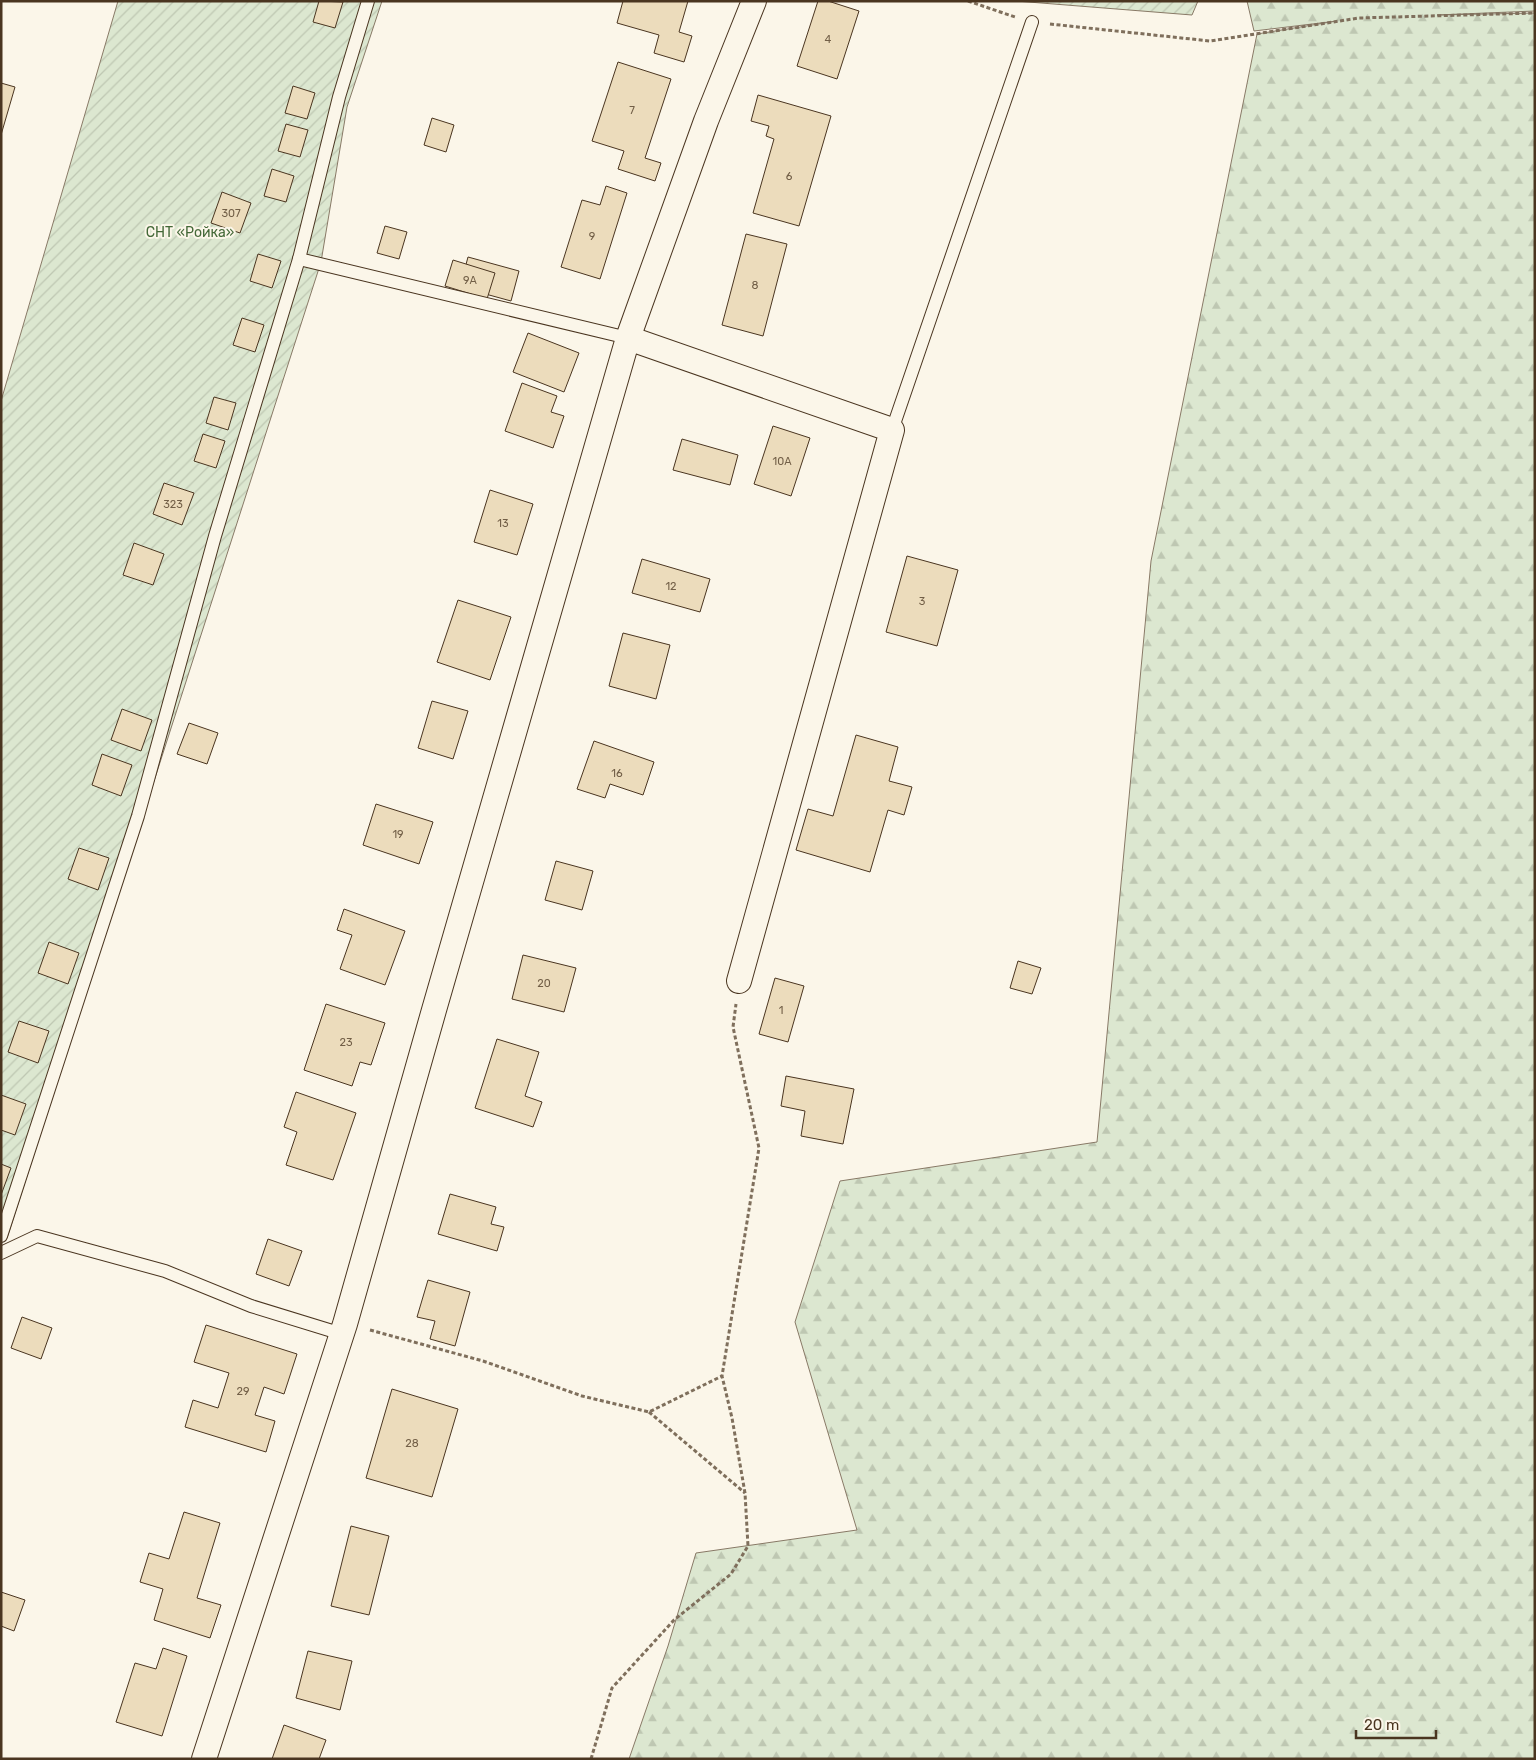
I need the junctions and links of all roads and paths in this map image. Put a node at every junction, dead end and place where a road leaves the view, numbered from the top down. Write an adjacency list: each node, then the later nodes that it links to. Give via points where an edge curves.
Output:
1 (368, 1): 6 (lane, via 339,96)
2 (754, 1): 7 (street, via 706,121)
3 (968, 1): 5 (path)
4 (1535, 12): 5 (path, via 1360,18 1210,41)
5 (1032, 22): 8 (lane)
6 (299, 259): 7 (lane); 10 (lane, via 216,536 138,816)
7 (628, 338): 8 (street); 12 (street)
8 (892, 430): 9 (street)
9 (739, 981): 13 (path, via 732,1027 759,1148)
10 (1, 1236)
11 (1, 1253): 12 (lane, via 37,1236 165,1271 251,1306)
12 (343, 1329): 14 (path, via 482,1361 582,1396); 16 (street)
13 (722, 1376): 14 (path); 15 (path)
14 (649, 1412): 15 (path)
15 (746, 1493): 17 (path, via 748,1546 744,1553 731,1574 674,1620 612,1688)
16 (204, 1759)
17 (591, 1759)

